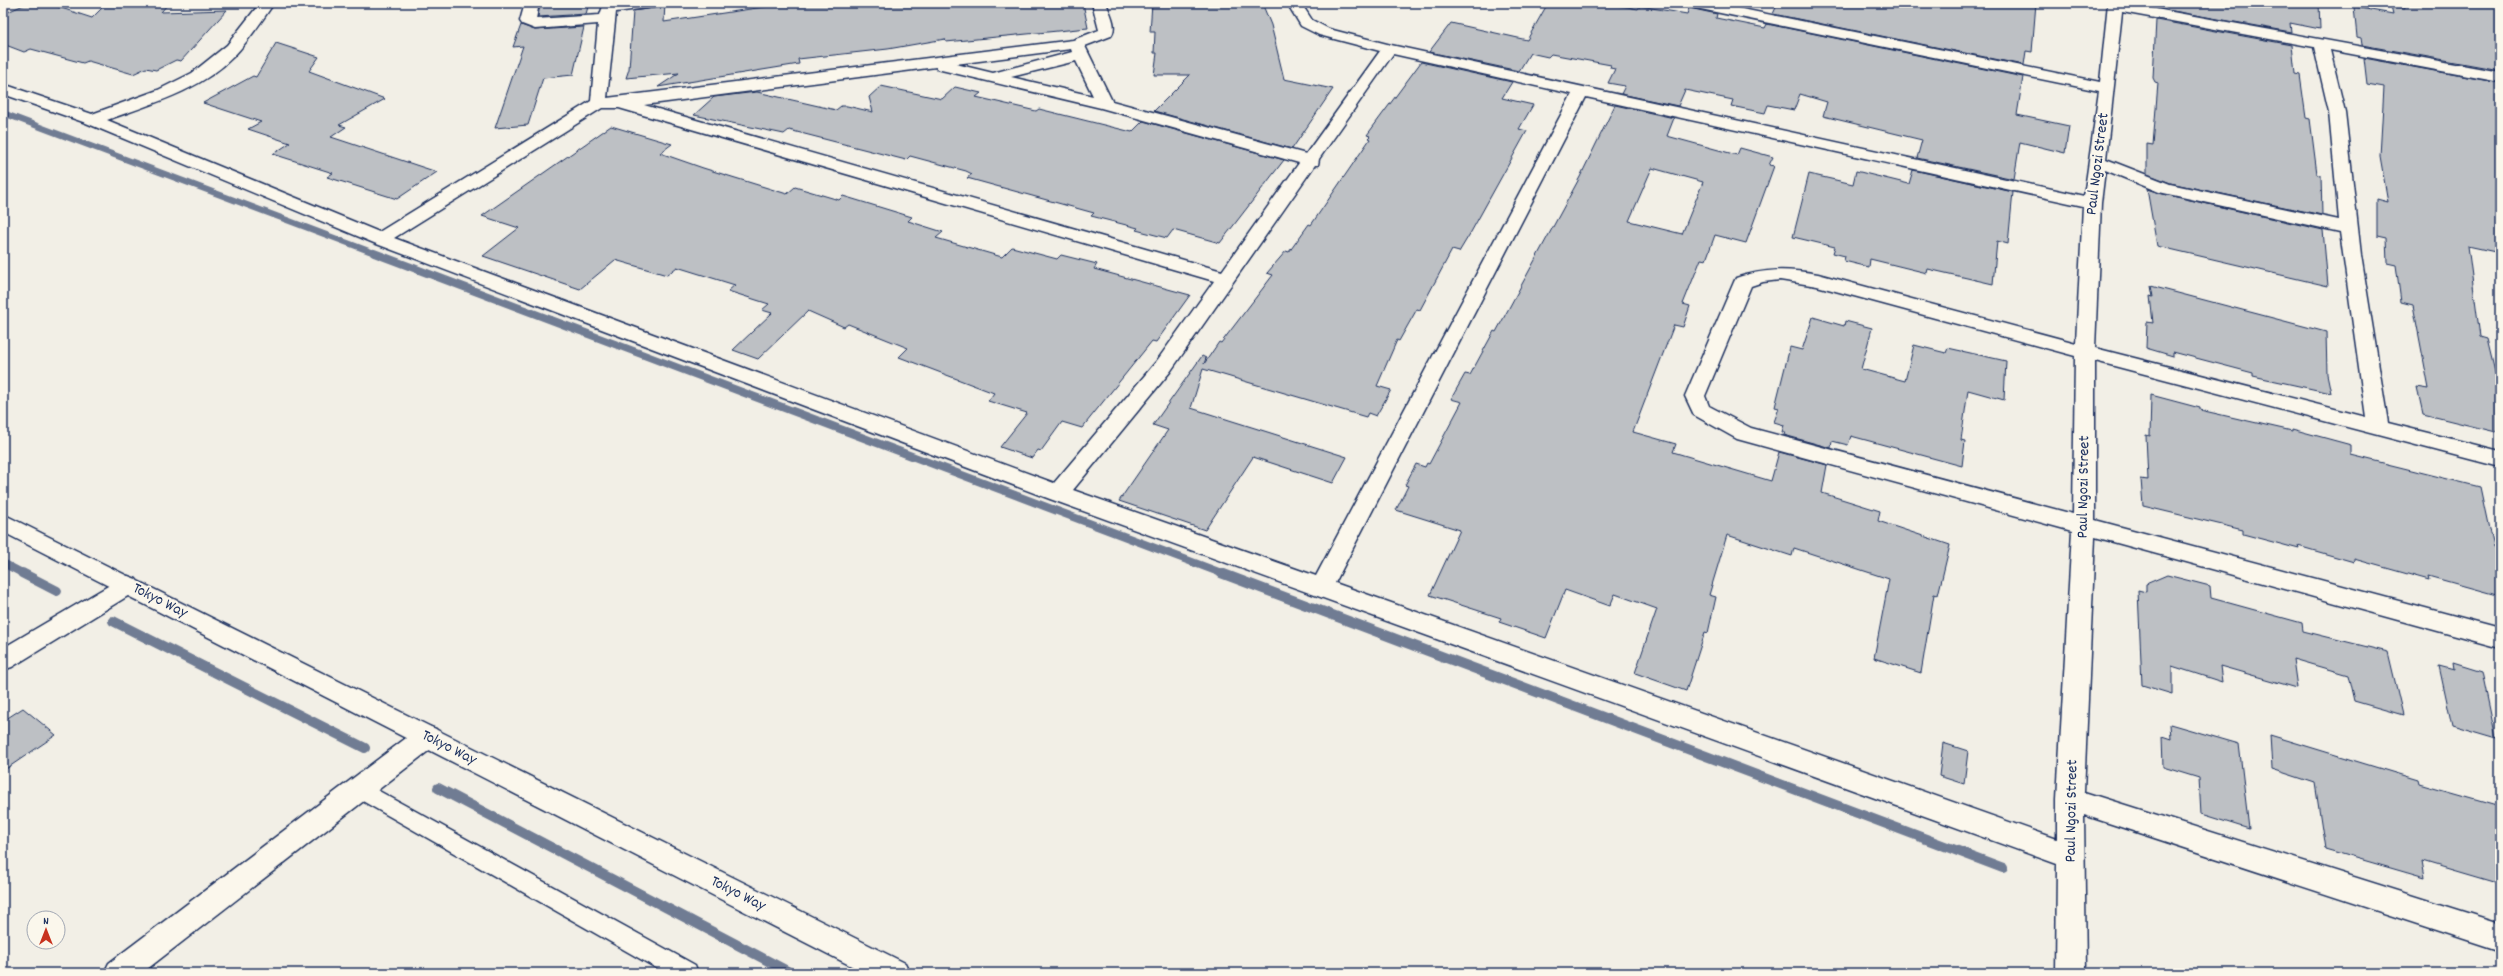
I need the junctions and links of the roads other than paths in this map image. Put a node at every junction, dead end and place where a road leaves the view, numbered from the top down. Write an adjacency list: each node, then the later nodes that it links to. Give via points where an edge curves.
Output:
1 (267, 3): 21 (street, via 227,54 204,72 175,88)
2 (532, 3): 8 (street, via 527,21 534,24)
3 (654, 3): 8 (street)
4 (1099, 3): 10 (street, via 1108,27 1106,33)
5 (1294, 3): 11 (street, via 1306,23 1324,32)
6 (1691, 3): 15 (street)
7 (2115, 4): 9 (street); 15 (street, Paul Ngozi Street)
8 (609, 10): 18 (street)
9 (2321, 44): 14 (street); 25 (street, via 2337,112)
10 (1078, 49): 12 (street); 13 (street, via 1031,69); 20 (street)
11 (1389, 49): 17 (street); 22 (street)
12 (926, 63): 13 (street); 19 (street)
13 (992, 76): 20 (street)
14 (2500, 77)
15 (2107, 88): 23 (street, Paul Ngozi Street)
16 (3, 89): 21 (street)
17 (1581, 91): 24 (street); 35 (street)
18 (599, 103): 19 (street); 26 (street)
19 (620, 103): 27 (street)
20 (1105, 104): 22 (street)
21 (92, 120): 26 (street)
22 (1312, 161): 27 (street)
23 (2097, 161): 24 (street, Paul Ngozi Street); 25 (street, via 2165,188)
24 (2092, 203): 28 (street, Paul Ngozi Street)
25 (2349, 228): 29 (street)
26 (380, 239): 31 (street)
27 (1225, 278): 31 (street, via 1163,367)
28 (2085, 352): 29 (street); 33 (street, Paul Ngozi Street); 33 (street, via 1818,280 1784,274 1761,274 1743,282 1695,396 1701,410 1744,434)
29 (2378, 427): 30 (street)
30 (2500, 459)
31 (1058, 493): 35 (street)
32 (3, 522): 34 (street, Tokyo Way)
33 (2084, 526): 36 (street); 40 (street, Paul Ngozi Street)
34 (128, 585): 37 (street); 38 (street, Tokyo Way)
35 (1321, 588): 41 (street)
36 (2500, 638)
37 (3, 660)
38 (427, 737): 39 (street); 45 (street, Tokyo Way)
39 (359, 789): 43 (street); 44 (lane)
40 (2070, 799): 41 (street, Paul Ngozi Street); 42 (street)
41 (2071, 857): 46 (street, Paul Ngozi Street)
42 (2500, 937)
43 (119, 973)
44 (687, 973)
45 (895, 973)
46 (2071, 973)

